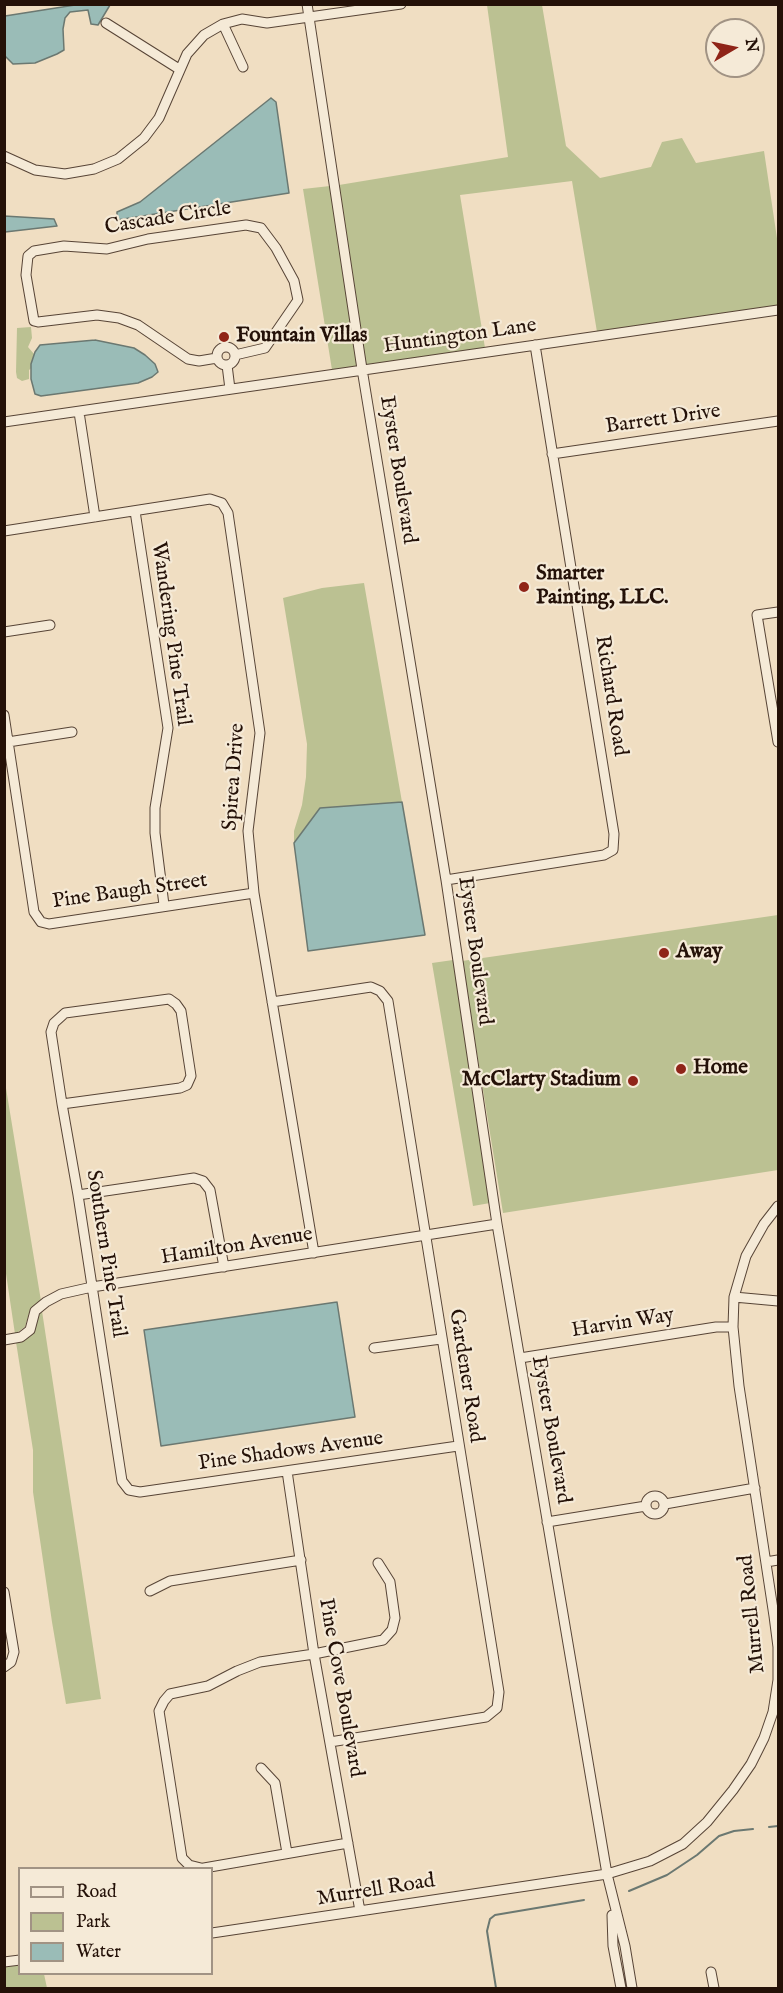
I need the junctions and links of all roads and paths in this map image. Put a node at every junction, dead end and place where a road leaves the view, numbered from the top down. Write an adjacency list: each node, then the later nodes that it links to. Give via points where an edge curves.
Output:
1 (307, 4): 3 (street, Eyster Boulevard)
2 (401, 4): 3 (street)
3 (309, 18): 5 (street, via 267,23 242,19); 14 (street, Eyster Boulevard)
4 (106, 23): 7 (street)
5 (223, 24): 6 (street); 7 (street, via 204,35)
6 (243, 67)
7 (179, 69): 8 (street, via 159,118 144,138 118,159 94,169 65,174 35,170)
8 (4, 156)
9 (778, 310): 10 (street, Huntington Lane)
10 (535, 345): 14 (street, Huntington Lane); 19 (street, Richard Road)
11 (235, 355): 12 (street, Cascade Circle, via 224,347); 12 (street, Cascade Circle, via 265,348 298,300 294,281 261,228 246,225 107,249 64,246 34,251 28,256 26,274 34,321 96,315 119,318 189,359); 13 (street)
12 (217, 358): 13 (street)
13 (227, 365): 15 (street)
14 (362, 369): 15 (street, Huntington Lane); 30 (street, Eyster Boulevard)
15 (230, 389): 16 (street, Huntington Lane)
16 (79, 412): 18 (street, Huntington Lane); 21 (street)
17 (778, 421): 19 (street, Barrett Drive)
18 (4, 422)
19 (552, 454): 30 (street, Richard Road, via 614,834 613,850 604,855)
20 (135, 511): 21 (street, Spirea Drive); 31 (street, Spirea Drive, via 210,499 222,503 228,513 260,733 248,831); 32 (street, Wandering Pine Trail, via 168,728 154,833)
21 (95, 517): 22 (street, Spirea Drive)
22 (4, 531)
23 (778, 612): 29 (street, via 757,615)
24 (50, 625): 25 (street)
25 (4, 632)
26 (4, 715): 28 (street, Pine Baugh Street)
27 (72, 732): 28 (street)
28 (8, 742): 32 (street, Pine Baugh Street, via 34,912 41,922 49,924)
29 (778, 742)
30 (446, 879): 37 (street, Eyster Boulevard)
31 (254, 893): 32 (street, Pine Baugh Street); 33 (street, Spirea Drive)
32 (164, 905)
33 (272, 1002): 38 (street, Gardener Road, via 371,987 388,1001); 39 (street, Spirea Drive)
34 (62, 1104): 34 (street, Southern Pine Trail, via 187,1085 191,1076 181,1011 176,1004 169,999 65,1013 51,1032); 35 (street, Southern Pine Trail)
35 (78, 1195): 40 (street, via 194,1178 203,1181 210,1190); 41 (street, Southern Pine Trail)
36 (778, 1206): 42 (street, Murrell Road, via 746,1256)
37 (498, 1224): 38 (street, Hamilton Avenue); 48 (street, Eyster Boulevard)
38 (425, 1236): 39 (street, Hamilton Avenue); 45 (street, Gardener Road)
39 (314, 1253): 40 (street, Hamilton Avenue)
40 (224, 1267): 41 (street, Hamilton Avenue)
41 (92, 1287): 46 (street, Hamilton Avenue, via 46,1302 35,1311 30,1330 21,1337); 52 (street, Southern Pine Trail, via 122,1481)
42 (734, 1297): 43 (street); 44 (street, Murrell Road)
43 (778, 1301)
44 (733, 1327): 48 (street, Harvin Way); 51 (street, Murrell Road)
45 (441, 1339): 47 (street); 49 (street, Gardener Road)
46 (4, 1340)
47 (374, 1348)
48 (520, 1358): 53 (street, Eyster Boulevard)
49 (458, 1446): 50 (street, Pine Shadows Avenue); 62 (street, Gardener Road, via 499,1692 497,1708 486,1717)
50 (287, 1471): 52 (street, Pine Shadows Avenue, via 140,1492); 54 (street, Pine Cove Boulevard)
51 (755, 1488): 53 (street, via 664,1504 661,1512 655,1514 646,1506); 56 (street, Murrell Road)
52 (129, 1490)
53 (548, 1522): 68 (street, Eyster Boulevard)
54 (301, 1560): 58 (street, via 170,1581); 60 (street, Pine Cove Boulevard)
55 (778, 1560): 56 (street)
56 (766, 1562): 68 (street, Murrell Road, via 778,1647 778,1680 773,1712 751,1764 707,1822 683,1844 651,1861)
57 (378, 1563): 60 (street, via 390,1582 395,1618 392,1630 383,1640 372,1644)
58 (150, 1591)
59 (4, 1592): 61 (street, via 14,1652 12,1662)
60 (314, 1654): 62 (street, Pine Cove Boulevard); 66 (street, via 260,1662 208,1686 170,1694 164,1701 159,1712 182,1858)
61 (4, 1667)
62 (330, 1742): 64 (street, Pine Cove Boulevard)
63 (261, 1768): 65 (street, via 276,1783)
64 (348, 1843): 65 (street); 70 (street, Pine Cove Boulevard)
65 (287, 1853): 67 (street)
66 (196, 1867)
67 (213, 1867)
68 (607, 1874): 69 (street, Eyster Boulevard); 70 (street, Murrell Road)
69 (612, 1901): 73 (street, Eyster Boulevard, via 613,1946); 74 (street, Eyster Boulevard)
70 (360, 1911): 71 (street, Murrell Road)
71 (213, 1933)
72 (711, 1972): 75 (street)
73 (621, 1989)
74 (632, 1989)
75 (714, 1989)

